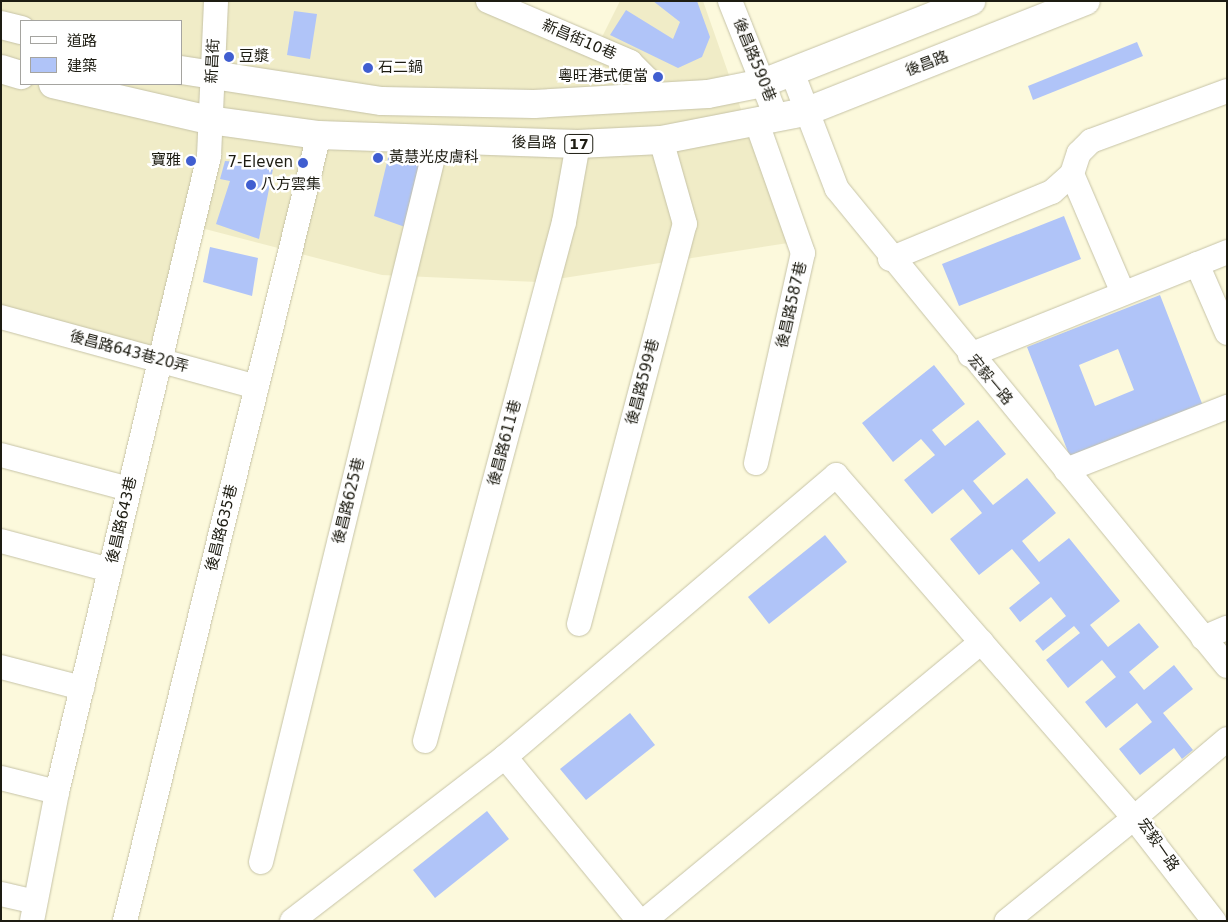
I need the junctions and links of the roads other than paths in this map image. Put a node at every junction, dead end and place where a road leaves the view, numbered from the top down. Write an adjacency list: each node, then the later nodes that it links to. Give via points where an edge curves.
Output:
1 (216, 1): 12 (street, 新昌街)
2 (488, 1): 16 (street, 新昌街10巷, via 630,62 647,79)
3 (730, 1): 13 (street, 後昌路590巷)
4 (971, 1): 10 (main road)
5 (1086, 1): 17 (main road, 後昌路 / 17)
6 (1, 25): 7 (main road)
7 (20, 30)
8 (1, 69): 11 (main road)
9 (182, 70): 12 (main road)
10 (792, 72): 13 (main road); 17 (street, 宏毅一路)
11 (20, 75)
12 (212, 77): 16 (main road, via 382,101 534,104); 18 (street, 新昌街)
13 (763, 83): 16 (main road, via 708,94); 19 (street, 後昌路590巷)
14 (57, 85): 18 (main road, 後昌路 / 17)
15 (1227, 91): 24 (street, via 1091,142 1079,153)
16 (648, 99)
17 (805, 112): 19 (main road, 後昌路 / 17); 26 (street, 宏毅一路, via 837,189)
18 (209, 120): 20 (main road, 後昌路 / 17); 32 (street, 後昌路643巷, via 209,156)
19 (767, 121): 22 (main road, 後昌路 / 17); 36 (street, 後昌路587巷, via 804,253)
20 (319, 135): 21 (main road, 後昌路 / 17); 33 (street, 後昌路635巷)
21 (436, 140): 23 (main road, 後昌路 / 17); 54 (street, 後昌路625巷)
22 (661, 140): 23 (main road, 後昌路 / 17); 41 (street, 後昌路599巷, via 685,224)
23 (578, 144): 49 (street, 後昌路611巷, via 564,222)
24 (1072, 174): 26 (street, via 1052,192); 28 (street)
25 (1227, 252): 27 (street)
26 (890, 259): 31 (street, 宏毅一路)
27 (1197, 264): 28 (street); 30 (street)
28 (1124, 293): 31 (street)
29 (1, 317): 32 (street, 後昌路643巷20弄)
30 (1227, 333)
31 (970, 355): 37 (street, 宏毅一路)
32 (160, 360): 33 (street, 後昌路643巷20弄); 38 (street, 後昌路643巷)
33 (257, 387): 57 (street, 後昌路635巷)
34 (1227, 406): 37 (street)
35 (1, 455): 38 (street)
36 (756, 463)
37 (1066, 470): 43 (street, 宏毅一路)
38 (129, 489): 40 (street, 後昌路643巷)
39 (1, 541): 40 (street)
40 (110, 570): 47 (street, 後昌路643巷)
41 (580, 624)
42 (1227, 628): 43 (street)
43 (1203, 638): 45 (street, 宏毅一路)
44 (981, 642): 50 (street, via 836,475); 53 (street); 60 (street)
45 (1227, 666)
46 (1, 667): 47 (street)
47 (82, 688): 52 (street, 後昌路643巷)
48 (1227, 739): 53 (street, 宏毅一路)
49 (425, 741)
50 (505, 757): 58 (street); 59 (street)
51 (1, 778): 52 (street)
52 (57, 792): 56 (street, 後昌路643巷)
53 (1134, 818): 61 (street); 62 (street, 宏毅一路)
54 (261, 862)
55 (1, 894): 56 (street)
56 (34, 911)
57 (125, 921)
58 (292, 921)
59 (639, 921)
60 (644, 921)
61 (1007, 921)
62 (1214, 921)

